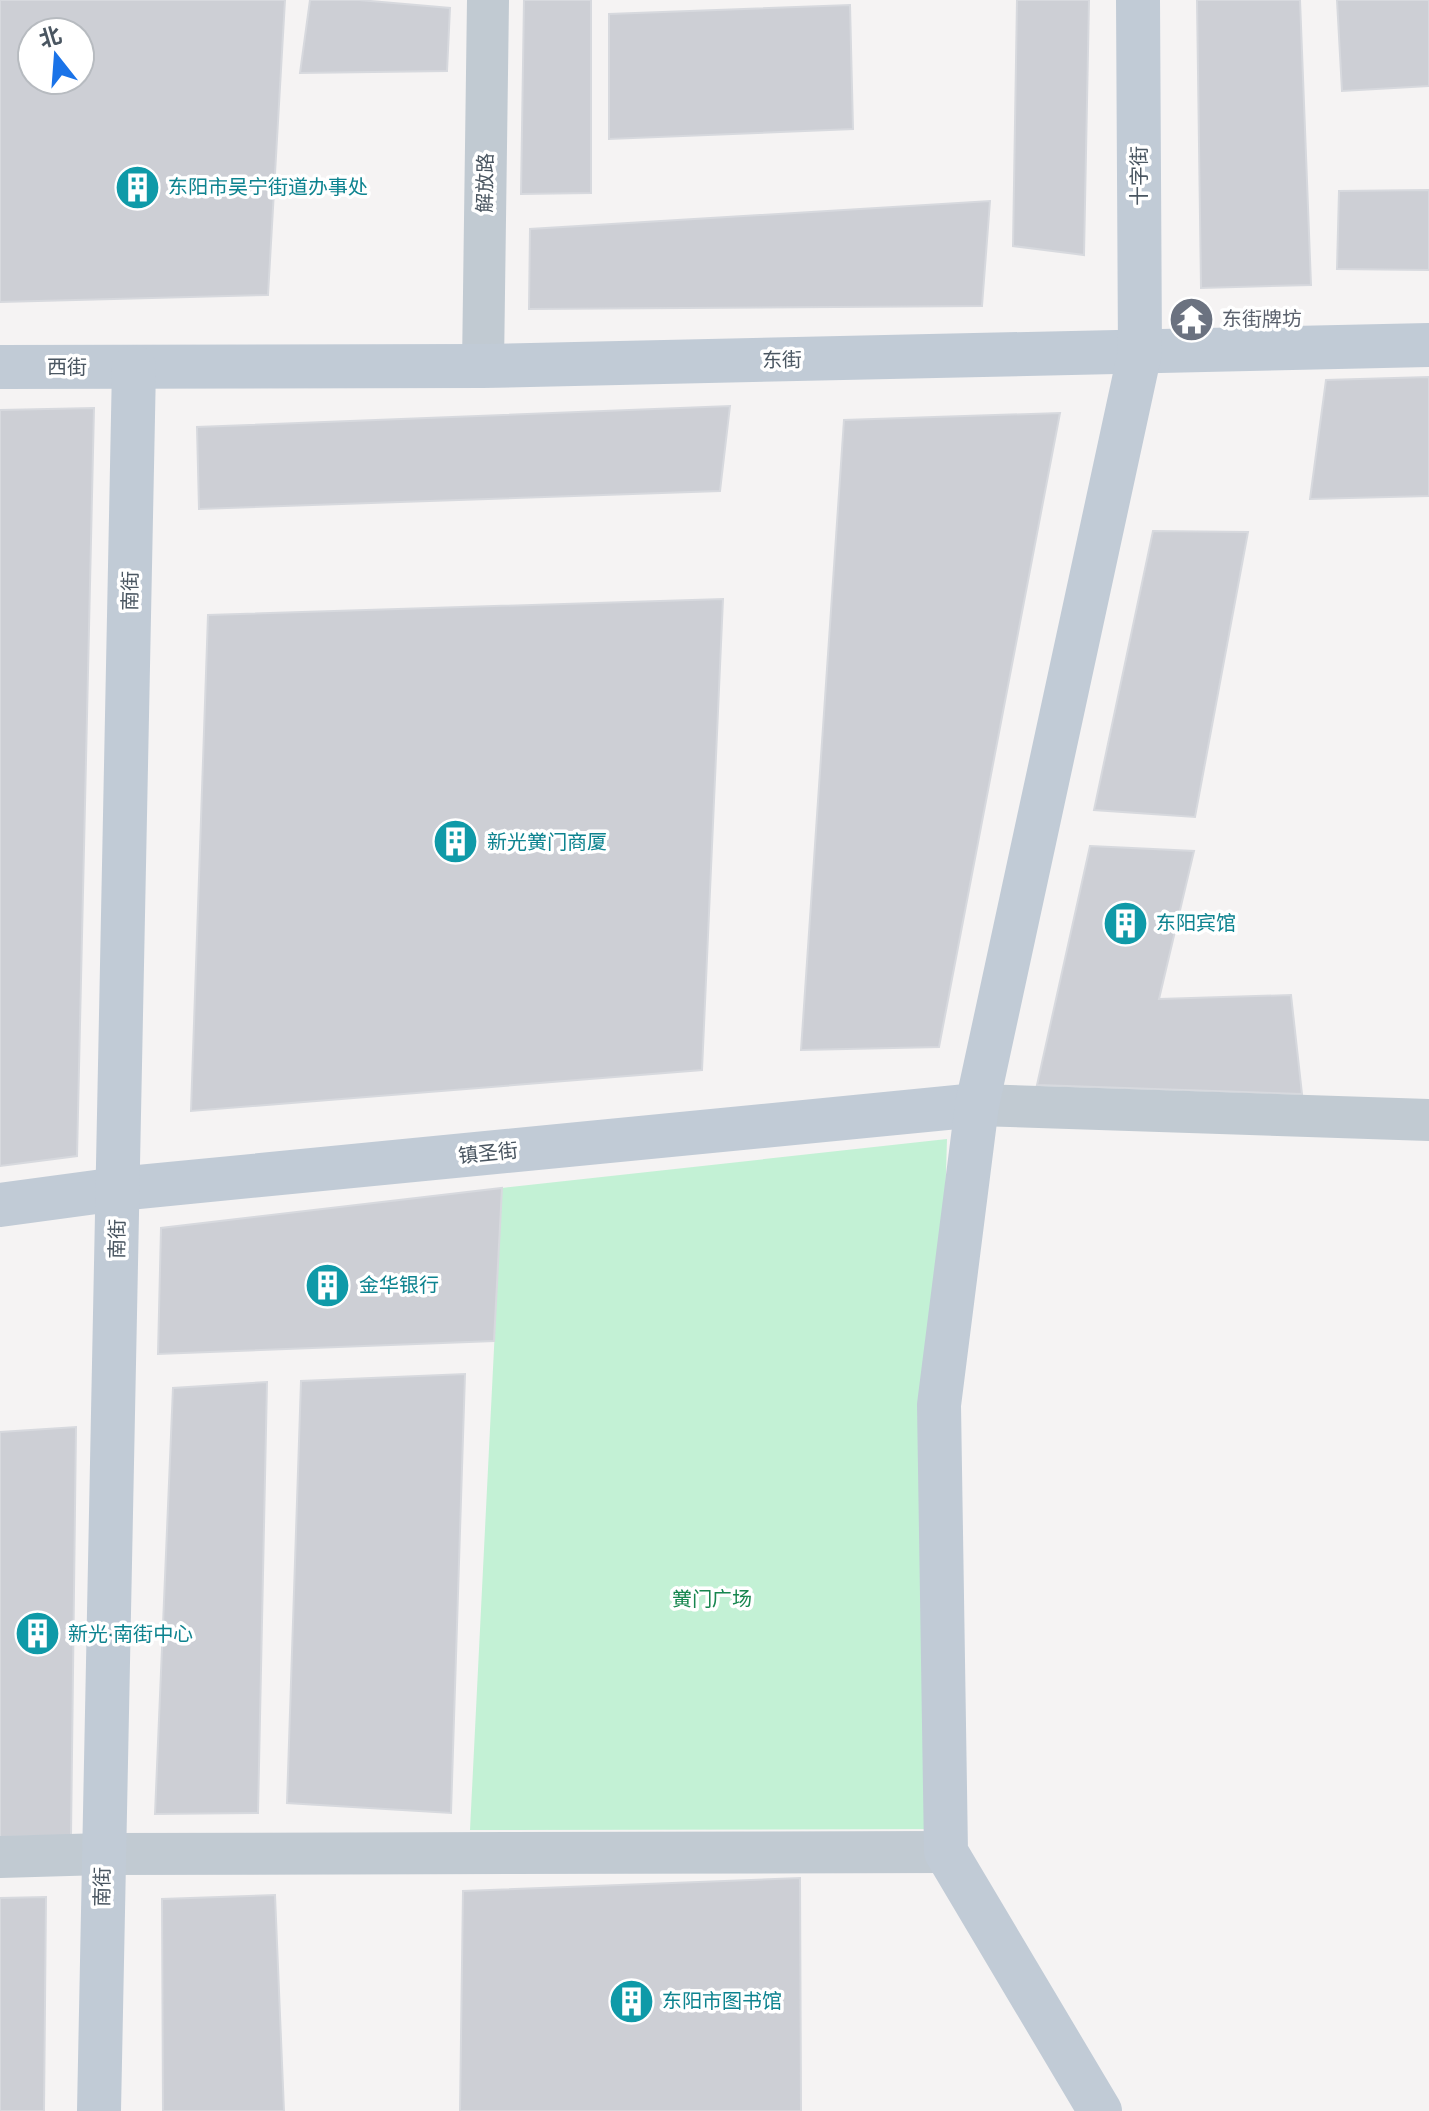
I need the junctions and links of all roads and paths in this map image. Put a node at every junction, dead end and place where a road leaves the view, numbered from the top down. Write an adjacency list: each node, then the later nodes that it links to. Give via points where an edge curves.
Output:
1 (488, 0): 5 (street, 解放路)
2 (1138, 0): 4 (street, 十字街)
3 (1429, 345): 4 (street, 东街)
4 (1140, 352): 5 (street, 东街); 8 (street, 十字街)
5 (483, 366): 7 (street, 东街)
6 (0, 367): 7 (street, 西街)
7 (134, 367): 10 (street, 南街)
8 (977, 1105): 9 (street); 10 (street, 镇圣街); 12 (street, 十字街, via 939,1405)
9 (1429, 1120)
10 (118, 1189): 11 (street, 镇圣街); 13 (street, 南街)
11 (0, 1205)
12 (946, 1852): 13 (street); 16 (street)
13 (103, 1854): 14 (street); 15 (street, 南街)
14 (0, 1857)
15 (99, 2111)
16 (1100, 2111)

